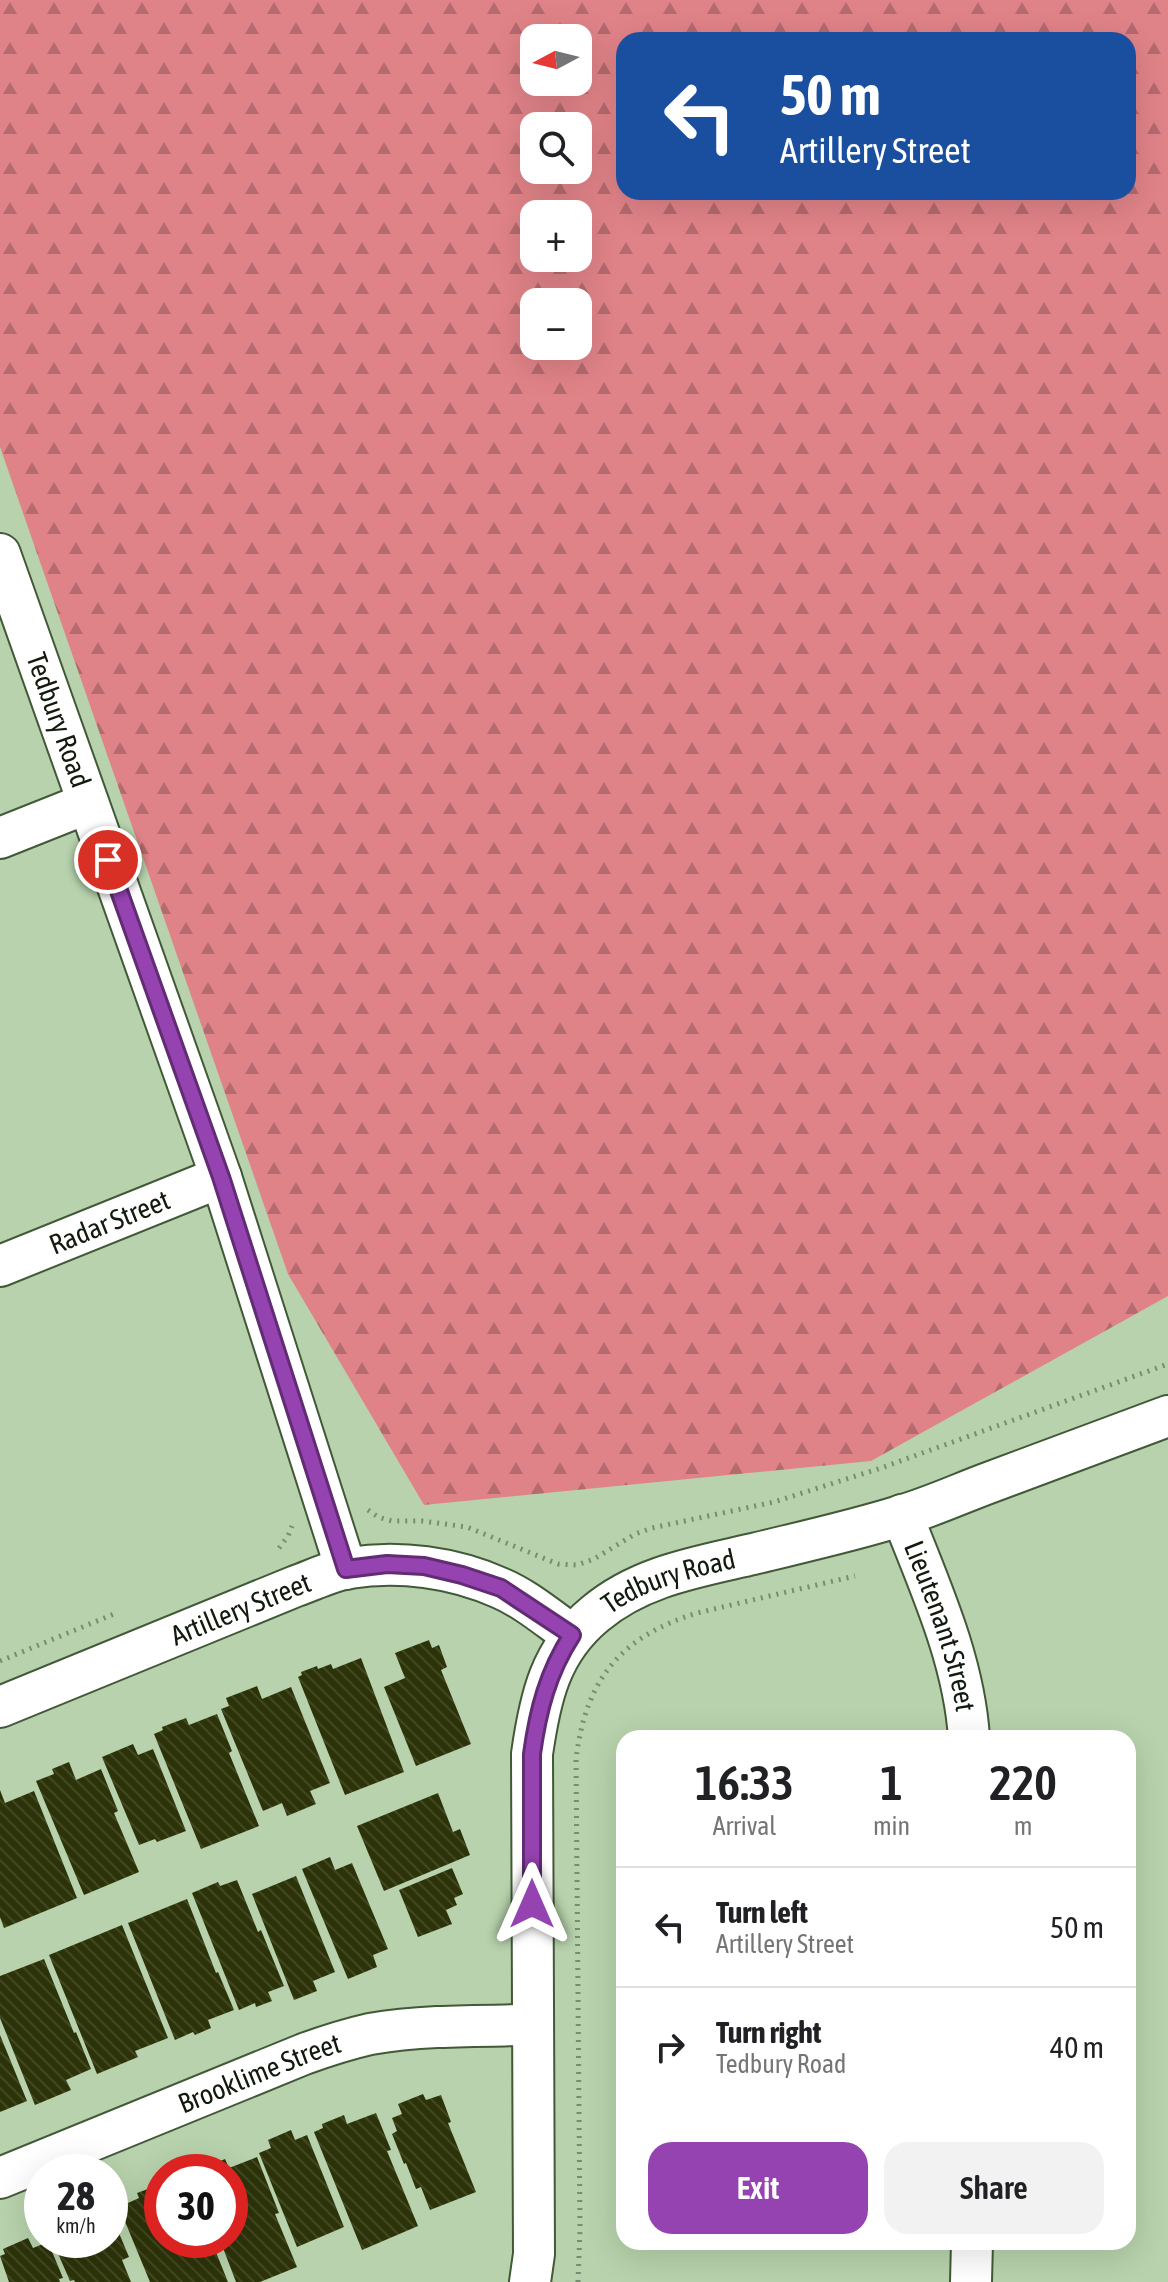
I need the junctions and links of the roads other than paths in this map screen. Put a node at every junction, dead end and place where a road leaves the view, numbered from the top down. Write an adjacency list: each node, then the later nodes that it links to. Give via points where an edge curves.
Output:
1 (0, 554): 2 (street, Tedbury Road)
2 (88, 803): 3 (street); 4 (street, Tedbury Road)
3 (0, 838)
4 (221, 1177): 5 (street, Radar Street); 8 (street, Tedbury Road)
5 (0, 1266)
6 (1168, 1416): 7 (street, Tedbury Road)
7 (902, 1515): 9 (street, Tedbury Road, via 644,1582 596,1612); 11 (street, Lieutenant Street, via 955,1659)
8 (346, 1569): 9 (street, Artillery Street, via 387,1564 462,1575 501,1588); 10 (street, Artillery Street)
9 (572, 1635): 12 (street, Tedbury Road, via 548,1680 532,1754)
10 (0, 1707)
11 (968, 1730)
12 (532, 2025): 13 (street, Brooklime Street, via 420,2028 336,2043); 15 (street, Tedbury Road)
13 (0, 2178)
14 (972, 2250): 16 (street)
15 (530, 2282)
16 (971, 2282)

